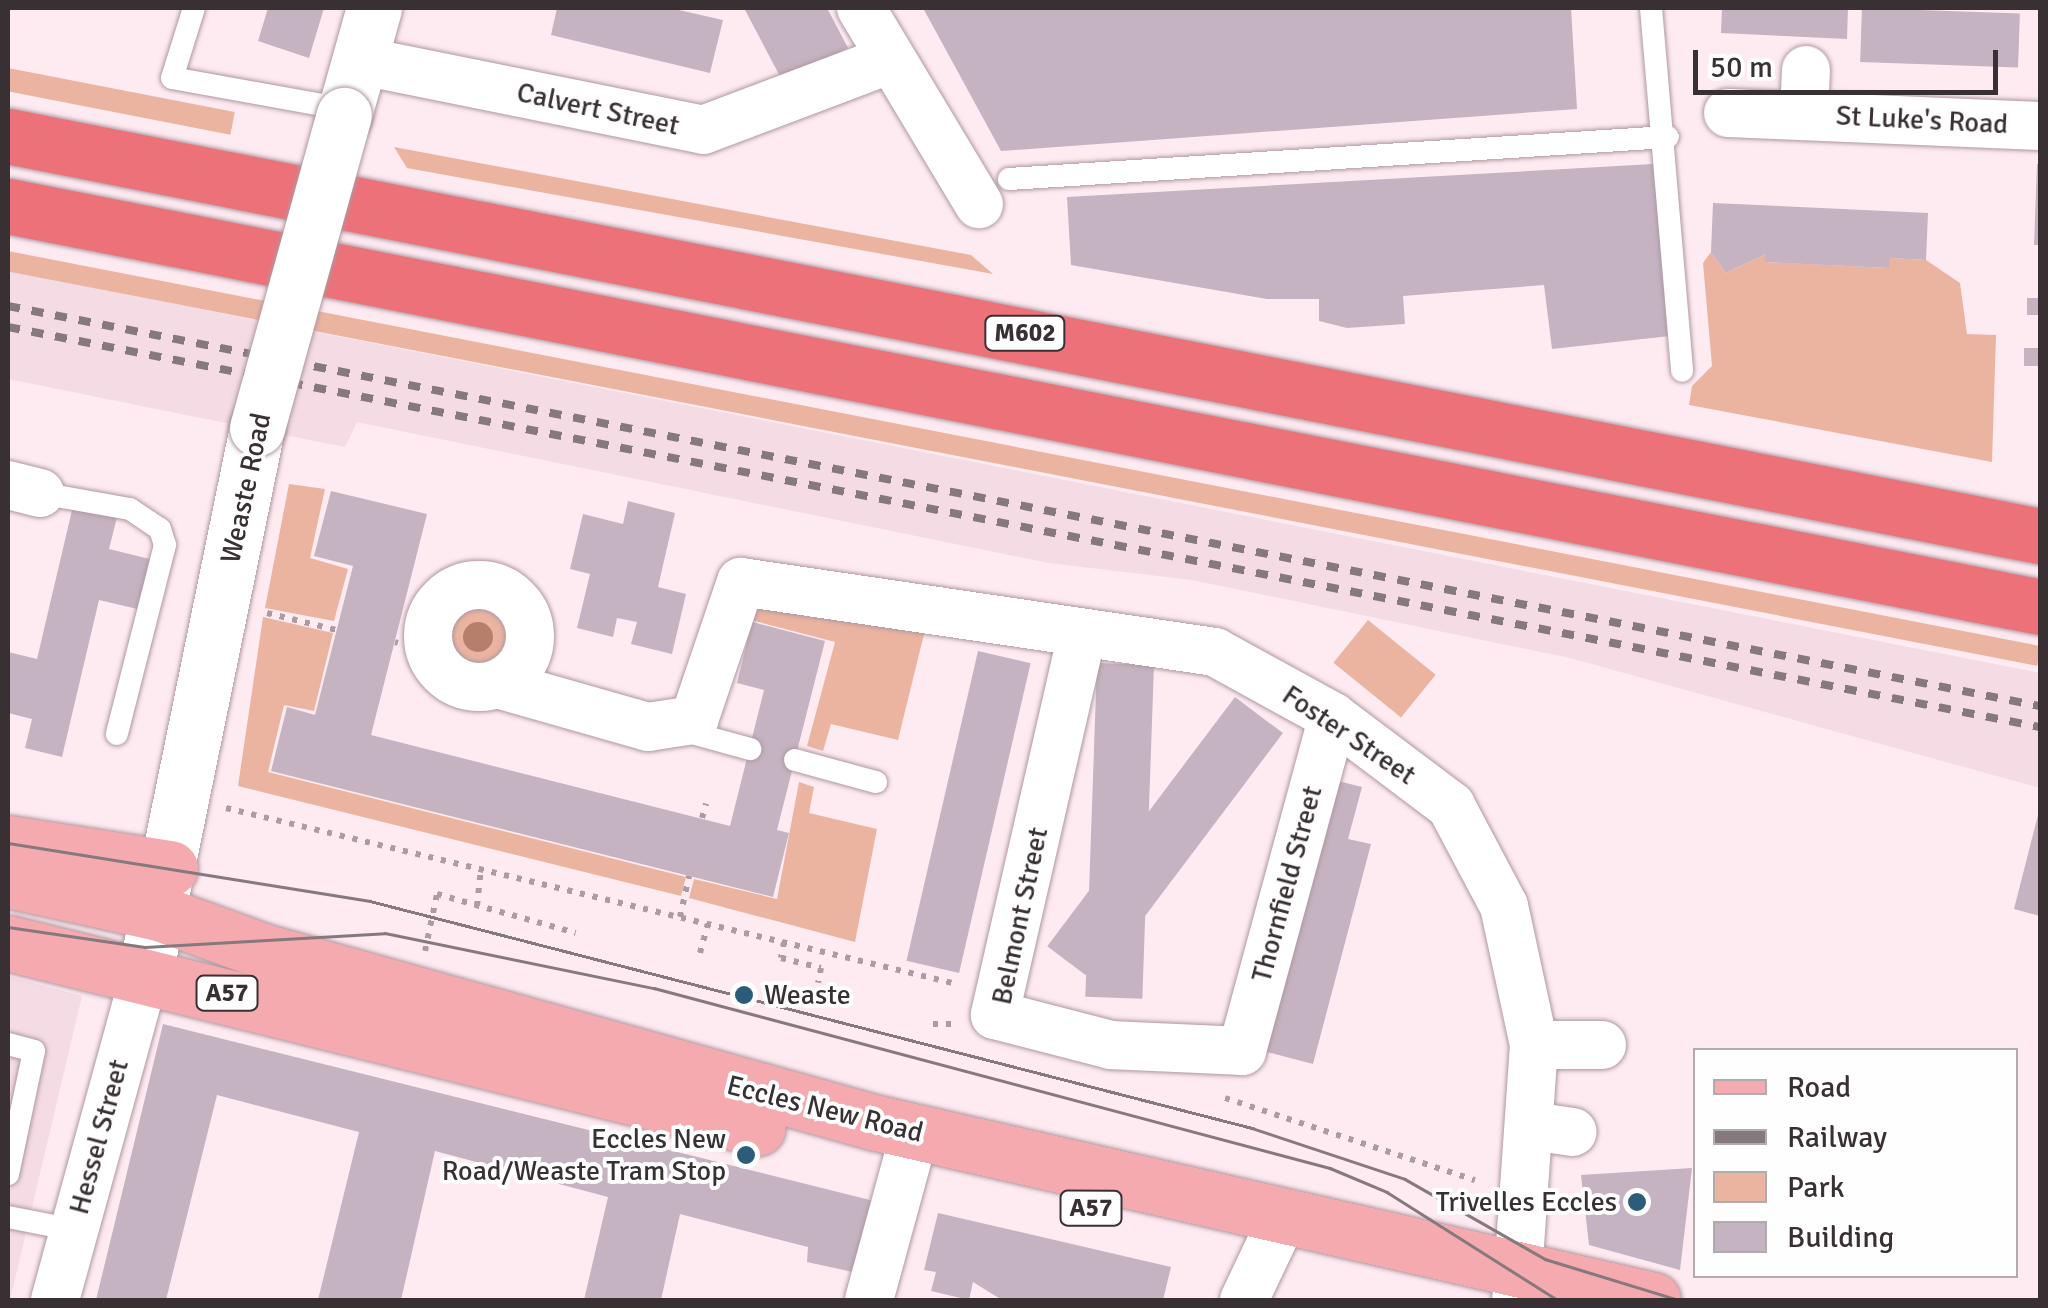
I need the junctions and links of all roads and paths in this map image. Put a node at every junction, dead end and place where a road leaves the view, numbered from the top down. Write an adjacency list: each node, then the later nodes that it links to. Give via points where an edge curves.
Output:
1 (194, 8): 6 (lane, via 172,78)
2 (374, 8): 6 (main road, Weaste Road)
3 (861, 8): 5 (street)
4 (1650, 8): 10 (lane)
5 (888, 60): 6 (street, Calvert Street, via 703,130); 11 (street)
6 (349, 95): 16 (main road, Weaste Road, bridge, via 257,428)
7 (1728, 113): 8 (street, St Luke's Road, via 1805,92)
8 (2040, 126)
9 (8, 136): 15 (highway, M602)
10 (1668, 137): 11 (lane); 13 (lane)
11 (994, 192)
12 (8, 206): 17 (highway, M602)
13 (1682, 371)
14 (24, 489): 23 (lane, via 130,509 160,529 165,545)
15 (2040, 536)
16 (221, 606): 18 (path); 27 (main road, Weaste Road)
17 (2040, 606)
18 (337, 630)
19 (1082, 634): 21 (street, Foster Street, via 1216,652); 22 (street, Foster Street, via 742,582 694,720); 45 (street, Belmont Street)
20 (497, 684): 22 (street)
21 (1333, 717): 49 (street, Foster Street, via 1452,806 1504,906); 51 (street, Thornfield Street)
22 (670, 727): 24 (lane)
23 (117, 734)
24 (750, 749)
25 (794, 760): 26 (lane)
26 (876, 782)
27 (186, 798): 31 (path); 34 (main road, Weaste Road)
28 (706, 804): 29 (path)
29 (702, 818)
30 (8, 843): 34 (main road)
31 (481, 869): 35 (path); 36 (path)
32 (689, 876): 36 (path)
33 (8, 880): 34 (main road, Eccles New Road)
34 (165, 890): 43 (main road, Weaste Road); 53 (main road, Eccles New Road, via 266,952)
35 (477, 906): 38 (path); 42 (path, via 438,894)
36 (680, 917): 37 (path)
37 (708, 924): 39 (path); 41 (path)
38 (576, 933)
39 (784, 942): 44 (path, via 781,958 821,968); 45 (path)
40 (8, 944): 43 (main road, Eccles New Road / A57)
41 (700, 953)
42 (424, 958)
43 (145, 974): 53 (main road, Eccles New Road / A57); 57 (street, Hessel Street)
44 (818, 984)
45 (999, 994): 51 (street, Belmont Street, via 995,1015 1111,1045)
46 (933, 1024): 47 (path)
47 (947, 1026)
48 (8, 1044): 54 (lane, via 34,1051)
49 (1534, 1045): 50 (street); 59 (street, Foster Street, via 1552,1129)
50 (1602, 1045)
51 (1242, 1051)
52 (1254, 1105): 55 (path)
53 (912, 1149): 58 (main road, Eccles New Road); 62 (street)
54 (8, 1174)
55 (1475, 1180)
56 (8, 1217): 57 (lane)
57 (74, 1230): 61 (street, Hessel Street)
58 (1278, 1234): 59 (main road, Eccles New Road); 63 (street)
59 (1511, 1290): 60 (main road, Eccles New Road)
60 (1619, 1297)
61 (55, 1300)
62 (869, 1300)
63 (1244, 1300)

